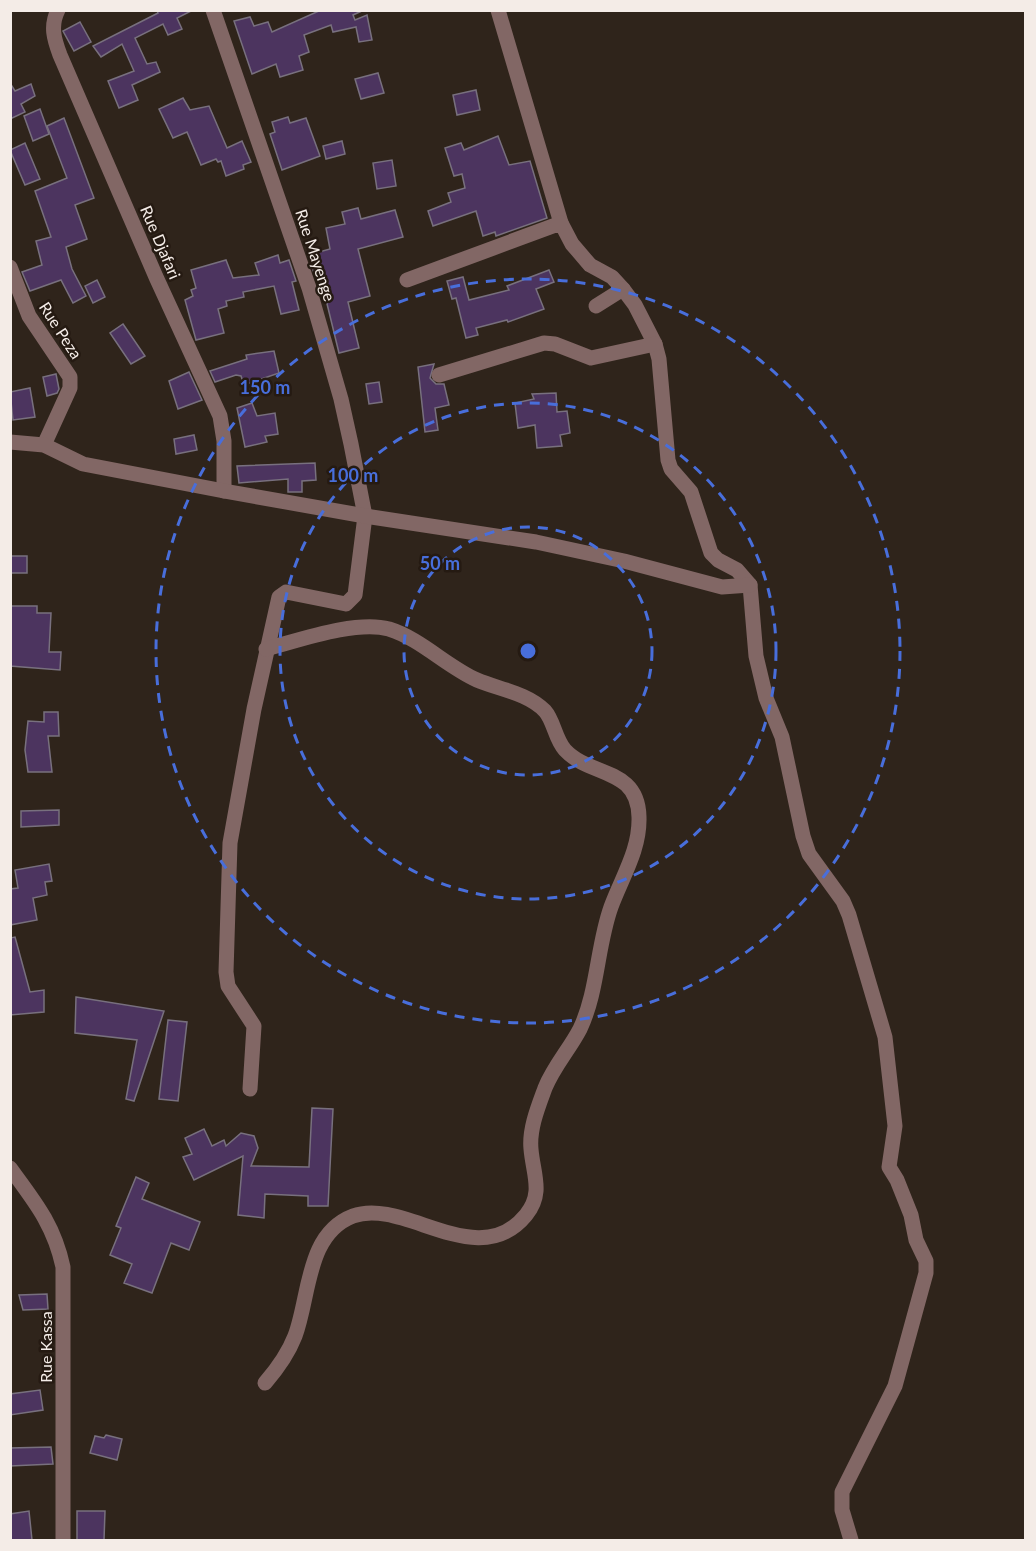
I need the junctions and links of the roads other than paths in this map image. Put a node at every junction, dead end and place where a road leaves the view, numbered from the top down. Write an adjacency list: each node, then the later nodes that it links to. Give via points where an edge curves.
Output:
1 (58, 10): 13 (street, Rue Djafari, via 53,20 53,37 60,55 220,416)
2 (213, 10): 14 (street, Rue Mayenge, via 309,288 341,399)
3 (498, 10): 4 (street)
4 (561, 223): 6 (street); 7 (street, via 590,265 612,277)
5 (10, 267): 12 (street, Rue Peza, via 29,315 70,377 70,388)
6 (407, 280)
7 (623, 289): 8 (street); 9 (street)
8 (596, 306)
9 (655, 344): 10 (street, via 591,358 544,343); 15 (street, via 671,469 691,492 709,549)
10 (439, 375)
11 (10, 442): 12 (street)
12 (44, 445): 13 (street, via 83,464)
13 (225, 491): 14 (street)
14 (365, 516): 15 (street, via 536,542 722,586); 16 (street, Rue Mayenge, via 351,601 346,604 283,594 276,605)
15 (750, 585): 21 (street, via 756,656 766,698 782,737 803,836 809,854 849,915 885,1036 895,1126 888,1162 904,1194 926,1261 917,1310 895,1386 842,1491 842,1510)
16 (266, 649): 17 (street, via 230,843 226,972 228,986 254,1026); 19 (street, via 369,627 404,635 475,679 528,699 546,712 564,749 625,783 636,799 639,818 631,862 611,907 580,1028 552,1070 533,1127 531,1149 537,1194 526,1215 507,1231 490,1238 471,1238 376,1213 353,1216 322,1241 296,1335 282,1363)
17 (250, 1089)
18 (10, 1168): 20 (street, Rue Kassa, via 48,1219 63,1267)
19 (265, 1383)
20 (63, 1540)
21 (851, 1540)

